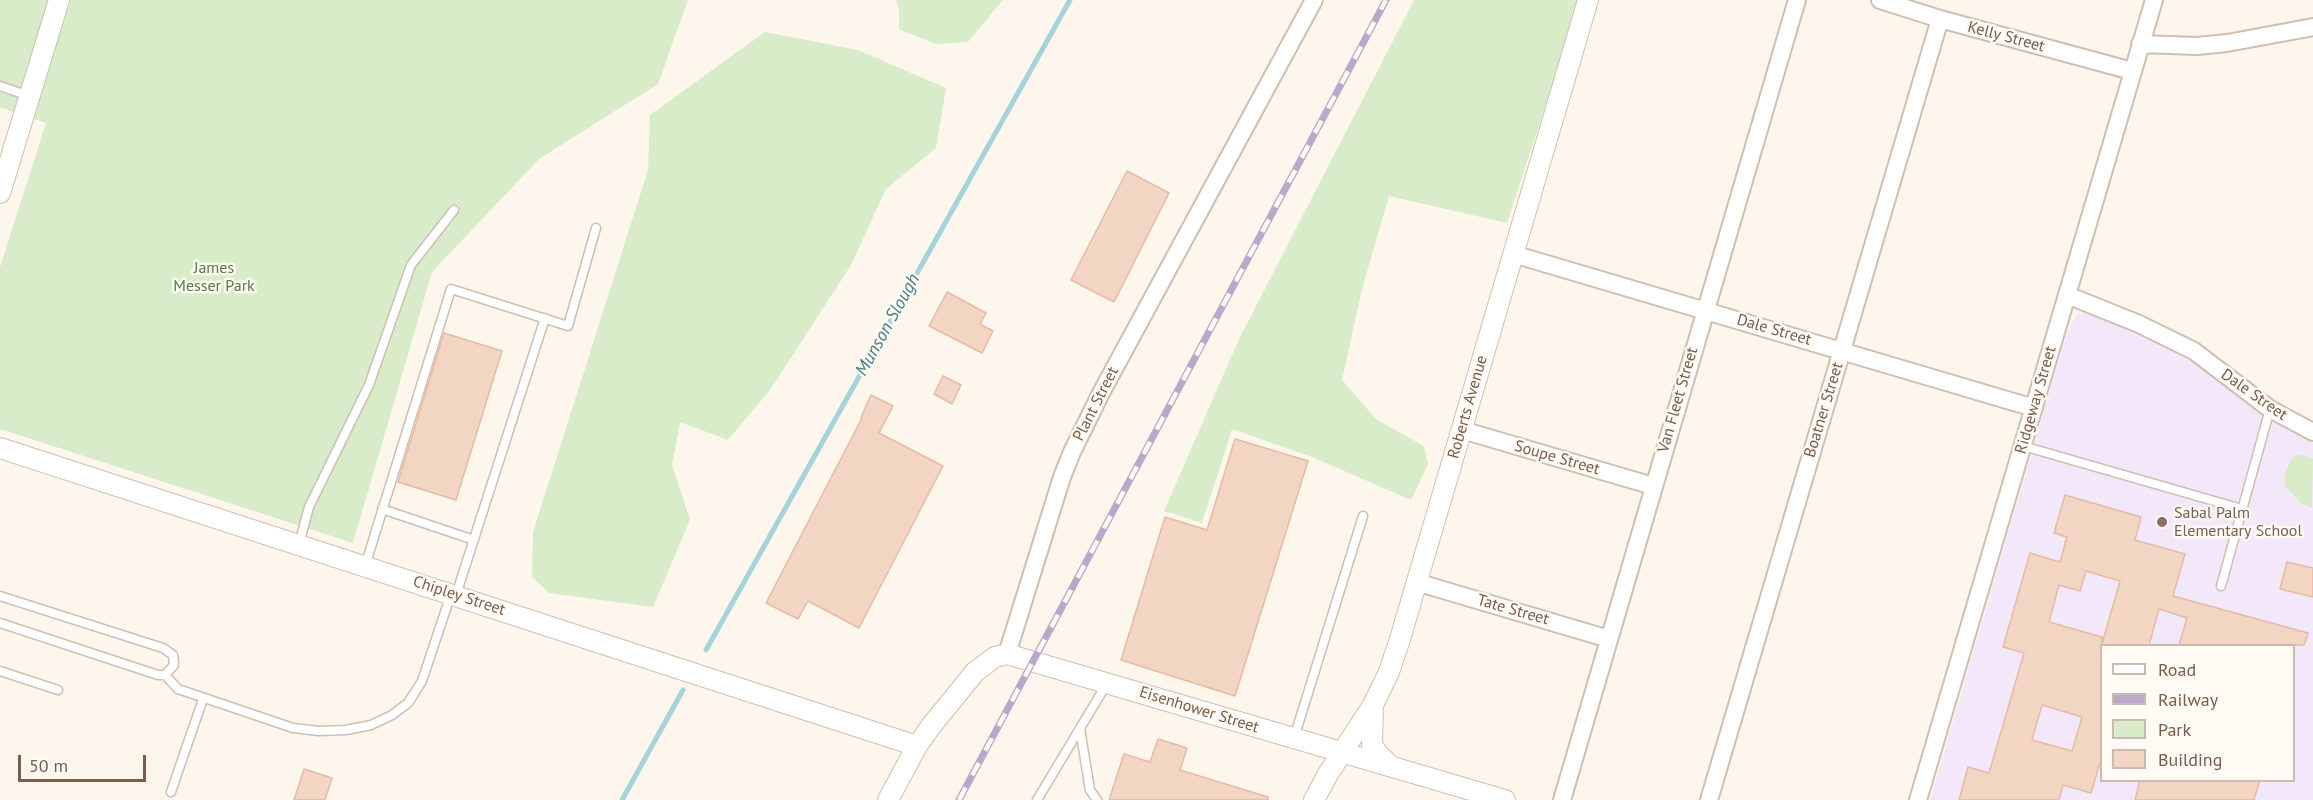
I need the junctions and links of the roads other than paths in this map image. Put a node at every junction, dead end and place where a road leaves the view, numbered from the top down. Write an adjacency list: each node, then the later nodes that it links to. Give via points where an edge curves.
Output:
1 (59, 0): 12 (street)
2 (1314, 0): 40 (street, Plant Street, via 1072,452)
3 (1588, 0): 16 (street, Roberts Avenue)
4 (1797, 0): 18 (street, Van Fleet Street)
5 (1880, 0): 7 (street, Kelly Street)
6 (2154, 0): 9 (street, Ridgeway Street)
7 (1940, 19): 10 (street, Kelly Street); 20 (street, Boatner Street)
8 (2313, 27): 9 (street, via 2197,46)
9 (2140, 44): 10 (street, Ridgeway Street)
10 (2132, 71): 17 (street, Ridgeway Street)
11 (0, 86): 12 (lane)
12 (29, 96): 13 (street)
13 (0, 193)
14 (454, 210): 32 (lane, via 411,265 369,385 309,507)
15 (596, 228): 19 (lane, via 568,326)
16 (1513, 254): 18 (street, Dale Street); 23 (street, Roberts Avenue)
17 (2067, 295): 21 (street, Ridgeway Street); 22 (street, Dale Street, via 2194,351)
18 (1705, 310): 20 (street, Dale Street); 27 (street, Van Fleet Street)
19 (545, 318): 28 (lane, via 451,289); 31 (lane)
20 (1842, 350): 21 (street, Dale Street); 59 (street, Boatner Street)
21 (2034, 408): 25 (street, Ridgeway Street)
22 (2270, 409): 24 (street, Dale Street); 29 (lane)
23 (1462, 430): 27 (street, Soupe Street); 34 (street, Roberts Avenue)
24 (2313, 432)
25 (2023, 446): 29 (lane); 60 (street, Ridgeway Street)
26 (0, 448): 32 (street, Chipley Street)
27 (1653, 486): 39 (street, Van Fleet Street)
28 (382, 508): 31 (lane); 33 (lane)
29 (2242, 509): 35 (lane)
30 (1363, 516): 48 (lane)
31 (474, 540): 36 (lane)
32 (299, 545): 33 (street, Chipley Street)
33 (365, 566): 36 (street, Chipley Street)
34 (1416, 582): 39 (street, Tate Street); 46 (street, Roberts Avenue, via 1389,672)
35 (2221, 586)
36 (454, 595): 45 (lane, via 422,681 408,703 371,725 346,730 293,728); 49 (street, Chipley Street)
37 (0, 596): 42 (lane, via 163,648 173,655 174,665)
38 (0, 623): 42 (lane)
39 (1609, 639): 58 (street, Van Fleet Street)
40 (1007, 654): 43 (street, Eisenhower Street); 49 (street, via 995,657 975,672)
41 (0, 670): 44 (lane)
42 (165, 675): 45 (lane, via 178,689)
43 (1107, 683): 47 (lane); 48 (street, Eisenhower Street)
44 (58, 690)
45 (203, 699): 52 (lane)
46 (1373, 705): 50 (street, Roberts Avenue); 51 (street, via 1372,745)
47 (1080, 729): 54 (lane); 55 (lane, via 1090,790)
48 (1294, 738): 50 (street, Eisenhower Street)
49 (917, 746): 53 (street)
50 (1342, 752): 51 (street, Eisenhower Street); 56 (street, Roberts Avenue)
51 (1392, 767): 57 (street, Eisenhower Street)
52 (171, 792)
53 (888, 800)
54 (1037, 800)
55 (1097, 800)
56 (1314, 800)
57 (1505, 800)
58 (1562, 800)
59 (1709, 800)
60 (1918, 800)

